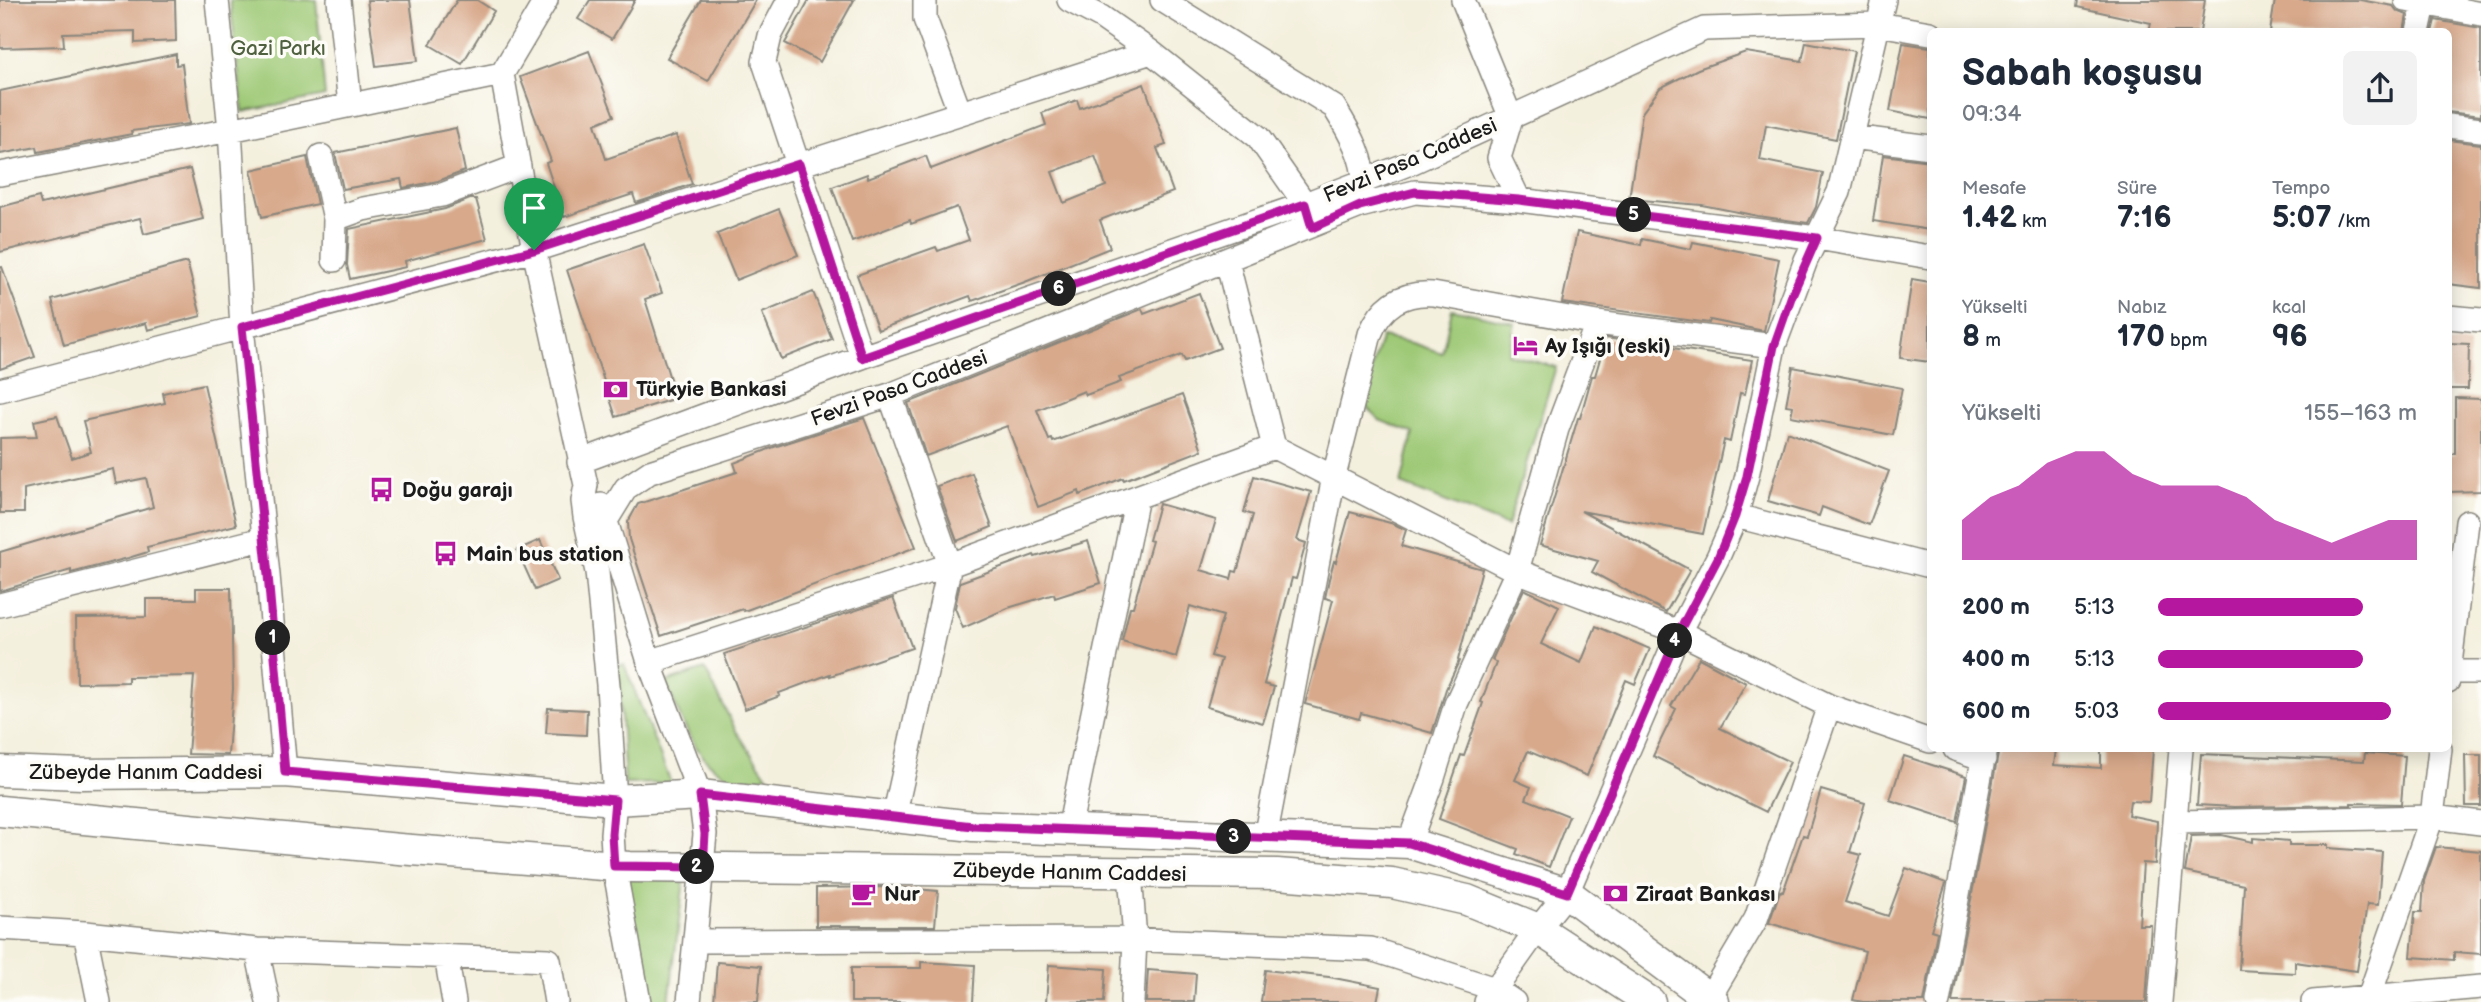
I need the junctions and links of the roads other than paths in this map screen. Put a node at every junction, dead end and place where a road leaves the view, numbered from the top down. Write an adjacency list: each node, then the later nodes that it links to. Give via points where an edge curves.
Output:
1 (217, 0): 21 (street)
2 (339, 0): 17 (street)
3 (546, 0): 16 (street)
4 (789, 0): 26 (street, via 770,36 764,62)
5 (925, 0): 18 (street, via 925,19)
6 (1069, 0): 15 (street)
7 (1162, 0): 29 (street, via 1334,107 1350,134)
8 (1463, 0): 19 (street)
9 (1884, 0): 12 (street)
10 (2418, 1): 11 (street); 13 (street)
11 (2481, 14)
12 (1878, 24): 14 (street, Fevzi Pasa Caddesi); 19 (street, Fevzi Pasa Caddesi, via 1704,29); 23 (street)
13 (2418, 28)
14 (1927, 32)
15 (1151, 52): 18 (street); 31 (street, via 1258,137)
16 (502, 74): 17 (street); 27 (street)
17 (350, 105): 21 (street)
18 (960, 113): 26 (street)
19 (1511, 118): 29 (street, Fevzi Pasa Caddesi); 30 (street, via 1499,158)
20 (2452, 126): 22 (street)
21 (230, 130): 28 (street); 43 (street)
22 (2481, 131)
23 (1852, 137): 24 (street); 35 (street, via 1839,192)
24 (1927, 147)
25 (321, 156): 33 (street)
26 (799, 164): 36 (street); 45 (street)
27 (519, 166): 33 (street, via 442,195 363,209); 36 (street)
28 (0, 174)
29 (1365, 181): 31 (street, Fevzi Pasa Caddesi); 32 (street)
30 (1519, 200): 32 (street, Fevzi Pasa Caddesi, via 1415,192); 35 (street, Fevzi Pasa Caddesi)
31 (1305, 204): 34 (street); 45 (street, Fevzi Pasa Caddesi)
32 (1360, 206): 34 (street, Fevzi Pasa Caddesi)
33 (335, 219): 38 (street)
34 (1312, 228): 39 (street, Fevzi Pasa Caddesi)
35 (1817, 238): 37 (street, Fevzi Pasa Caddesi); 44 (street)
36 (534, 250): 43 (street); 49 (street)
37 (1927, 256)
38 (334, 260)
39 (1227, 261): 47 (street, Fevzi Pasa Caddesi); 48 (street)
40 (2452, 317): 41 (street)
41 (2481, 320)
42 (1597, 323): 44 (street); 50 (street, via 1433,294 1398,300 1380,314 1370,334); 59 (street, via 1557,429)
43 (242, 327): 46 (street); 56 (street)
44 (1774, 346): 53 (street)
45 (862, 358): 49 (street, Fevzi Pasa Caddesi)
46 (0, 390)
47 (890, 395): 54 (street, Fevzi Pasa Caddesi, via 650,472 626,488); 57 (street)
48 (1275, 447): 50 (street); 52 (street)
49 (579, 462): 51 (street)
50 (1335, 477): 59 (street); 81 (street)
51 (586, 485): 54 (street, via 598,497); 74 (street, via 583,501 597,572)
52 (1137, 497): 57 (street); 80 (street)
53 (1735, 516): 58 (street); 61 (street)
54 (607, 519): 63 (street)
55 (2466, 522): 62 (street)
56 (262, 540): 60 (street); 72 (street)
57 (950, 565): 63 (street); 76 (street)
58 (1927, 565)
59 (1517, 571): 61 (street); 82 (street, via 1456,704)
60 (0, 605)
61 (1679, 632): 66 (street); 86 (street)
62 (2452, 648)
63 (649, 662): 73 (street)
64 (2481, 672): 65 (street)
65 (2452, 675)
66 (1829, 706): 67 (street); 97 (street, via 1756,919)
67 (1927, 740)
68 (2181, 752): 78 (street)
69 (2440, 752): 77 (street)
70 (1984, 754): 106 (street)
71 (0, 771): 72 (main road, Zübeyde Hanım Caddesi)
72 (285, 772): 74 (main road, Zübeyde Hanım Caddesi)
73 (700, 795): 74 (main road, Zübeyde Hanım Caddesi); 76 (main road, Zübeyde Hanım Caddesi); 84 (street)
74 (615, 800): 83 (street)
75 (0, 811): 83 (main road, Zübeyde Hanım Caddesi)
76 (894, 817): 80 (main road, Zübeyde Hanım Caddesi)
77 (2432, 817): 78 (street); 79 (street); 95 (street)
78 (2175, 822): 107 (street)
79 (2481, 823)
80 (1069, 830): 81 (main road, Zübeyde Hanım Caddesi)
81 (1265, 838): 82 (main road, Zübeyde Hanım Caddesi)
82 (1409, 843): 86 (main road, Zübeyde Hanım Caddesi)
83 (614, 866): 84 (main road, Zübeyde Hanım Caddesi); 102 (street)
84 (703, 867): 85 (main road, Zübeyde Hanım Caddesi); 91 (street)
85 (1130, 872): 88 (main road, Zübeyde Hanım Caddesi, via 1277,874 1392,883 1467,900); 90 (street)
86 (1567, 893): 88 (street); 97 (main road, Zübeyde Hanım Caddesi)
87 (0, 928): 89 (street)
88 (1538, 929): 96 (street); 105 (main road, Zübeyde Hanım Caddesi)
89 (85, 933): 92 (street); 98 (street)
90 (1135, 940): 91 (street); 96 (street, via 1371,949); 104 (street)
91 (696, 941): 103 (street)
92 (257, 950): 93 (street); 99 (street)
93 (446, 956): 100 (street); 101 (street, via 549,960)
94 (2481, 987): 95 (street)
95 (2369, 997): 108 (street)
96 (1498, 998)
97 (1712, 1000)
98 (99, 1002)
99 (268, 1002)
100 (454, 1002)
101 (556, 1002)
102 (639, 1002)
103 (689, 1002)
104 (1132, 1002)
105 (1650, 1002)
106 (1938, 1002)
107 (2160, 1002)
108 (2313, 1002)

